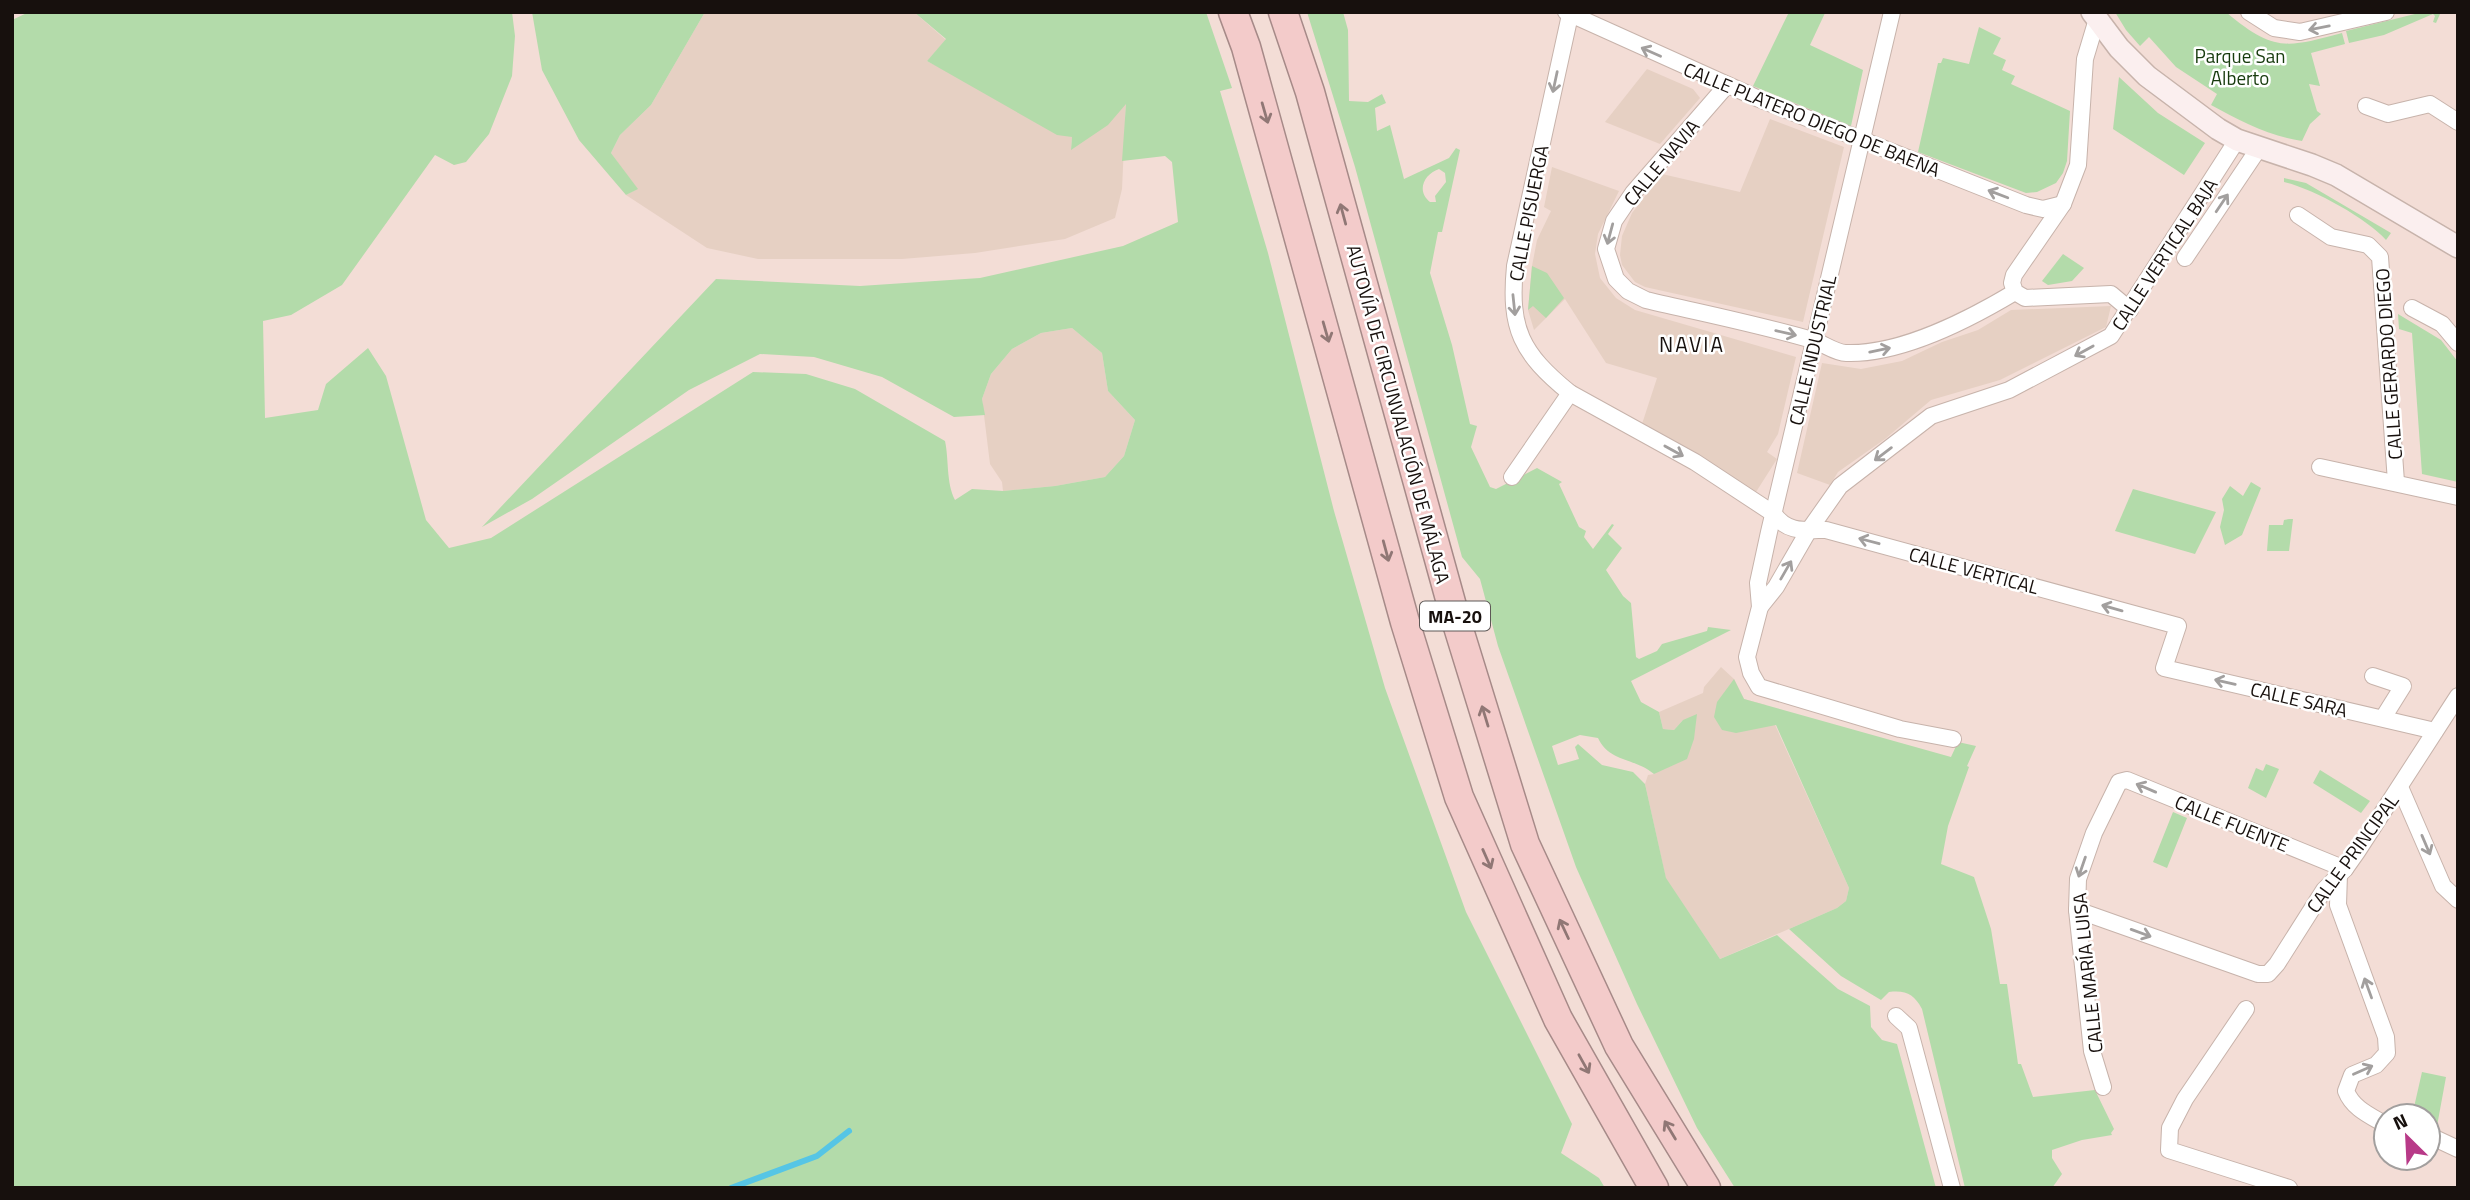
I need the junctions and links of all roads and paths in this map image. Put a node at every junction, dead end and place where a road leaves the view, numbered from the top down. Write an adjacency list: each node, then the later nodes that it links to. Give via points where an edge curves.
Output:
1 (1233, 12): 48 (highway, MA-20, one-way to 48, via 1459,797 1559,1019)
2 (1283, 12): 49 (highway, AUTOVÍA DE CIRCUNVALACIÓN DE MÁLAGA / MA-20, one-way to 2, via 1619,1046 1525,844 1455,617 1310,92)
3 (1892, 12): 14 (street, CALLE INDUSTRIAL)
4 (2249, 12): 9 (street)
5 (2279, 12): 9 (street)
6 (2386, 12): 9 (street, one-way to 9, via 2300,32)
7 (1568, 14): 10 (street, CALLE PLATERO DIEGO DE BAENA, one-way to 7); 25 (street, CALLE PISUERGA, one-way to 25, via 1512,298 1517,328 1534,361)
8 (2095, 16): 13 (street, via 2147,76); 16 (street, via 2085,60 2078,165)
9 (2274, 28)
10 (1727, 85): 14 (street, CALLE PLATERO DIEGO DE BAENA); 23 (street, CALLE NAVIA, one-way to 23, via 1614,221 1606,249 1616,279 1646,300)
11 (2366, 106): 12 (street, via 2388,114 2430,104)
12 (2458, 122)
13 (2237, 140): 15 (street); 22 (street, CALLE VERTICAL BAJA)
14 (1861, 141): 16 (street, CALLE PLATERO DIEGO DE BAENA, one-way to 14, via 2043,209 2026,205); 23 (street, CALLE INDUSTRIAL)
15 (2259, 148): 18 (street, via 2336,175); 19 (street, CALLE VERTICAL BAJA, one-way to 15)
16 (2063, 204): 20 (street, via 2014,275)
17 (2298, 215): 28 (street, CALLE GERARDO DIEGO, via 2330,237 2368,245 2380,257)
18 (2458, 247)
19 (2185, 258)
20 (2015, 292): 22 (street, via 2025,298 2111,294); 23 (street, CALLE NAVIA, one-way to 20, via 1843,353 1878,352 1939,331)
21 (2412, 308): 24 (street, via 2442,324)
22 (2130, 310): 31 (street, CALLE VERTICAL BAJA, one-way to 31, via 2111,336 2058,365 2009,390 1931,416 1840,486)
23 (1815, 340): 30 (street, CALLE INDUSTRIAL)
24 (2458, 343)
25 (1570, 393): 27 (street); 30 (street, CALLE PISUERGA, one-way to 30, via 1695,462)
26 (2320, 467): 28 (street)
27 (1512, 477)
28 (2396, 482): 29 (street)
29 (2458, 498)
30 (1774, 514): 31 (street, CALLE VERTICAL, via 1780,523); 32 (street, CALLE INDUSTRIAL, via 1758,583)
31 (1809, 530): 32 (street, CALLE VERTICAL BAJA, one-way to 31, via 1776,587); 33 (street, CALLE VERTICAL, one-way to 31, via 2178,626 1826,530)
32 (1760, 604): 38 (street, CALLE INDUSTRIAL, via 1747,657 1759,687 1900,729)
33 (2164, 667): 36 (street, CALLE SARA, one-way to 33)
34 (2373, 676): 36 (street, via 2405,683)
35 (2458, 696): 37 (street, CALLE PRINCIPAL)
36 (2383, 719): 37 (street, CALLE SARA)
37 (2435, 731): 40 (street, CALLE PRINCIPAL)
38 (1953, 739)
39 (2119, 782): 41 (street, CALLE FUENTE, one-way to 39, via 2127,780); 43 (street, CALLE MARÍA LUISA, one-way to 43, via 2078,879)
40 (2400, 786): 41 (street, CALLE PRINCIPAL); 42 (street, one-way to 42, via 2443,886)
41 (2342, 871): 43 (street, CALLE PRINCIPAL, one-way to 41, via 2268,974 2324,890); 47 (street, one-way to 41, via 2349,1099 2346,1091 2352,1076 2376,1065 2387,1053 2386,1037 2338,905)
42 (2458, 900)
43 (2077, 910): 46 (street, CALLE MARÍA LUISA, via 2092,1051)
44 (2246, 1009): 51 (street, via 2185,1099 2170,1128 2169,1150)
45 (1896, 1016): 50 (street, via 1909,1028)
46 (2103, 1087)
47 (2372, 1117)
48 (1654, 1188)
49 (1706, 1188)
50 (1952, 1188)
51 (2289, 1188)

